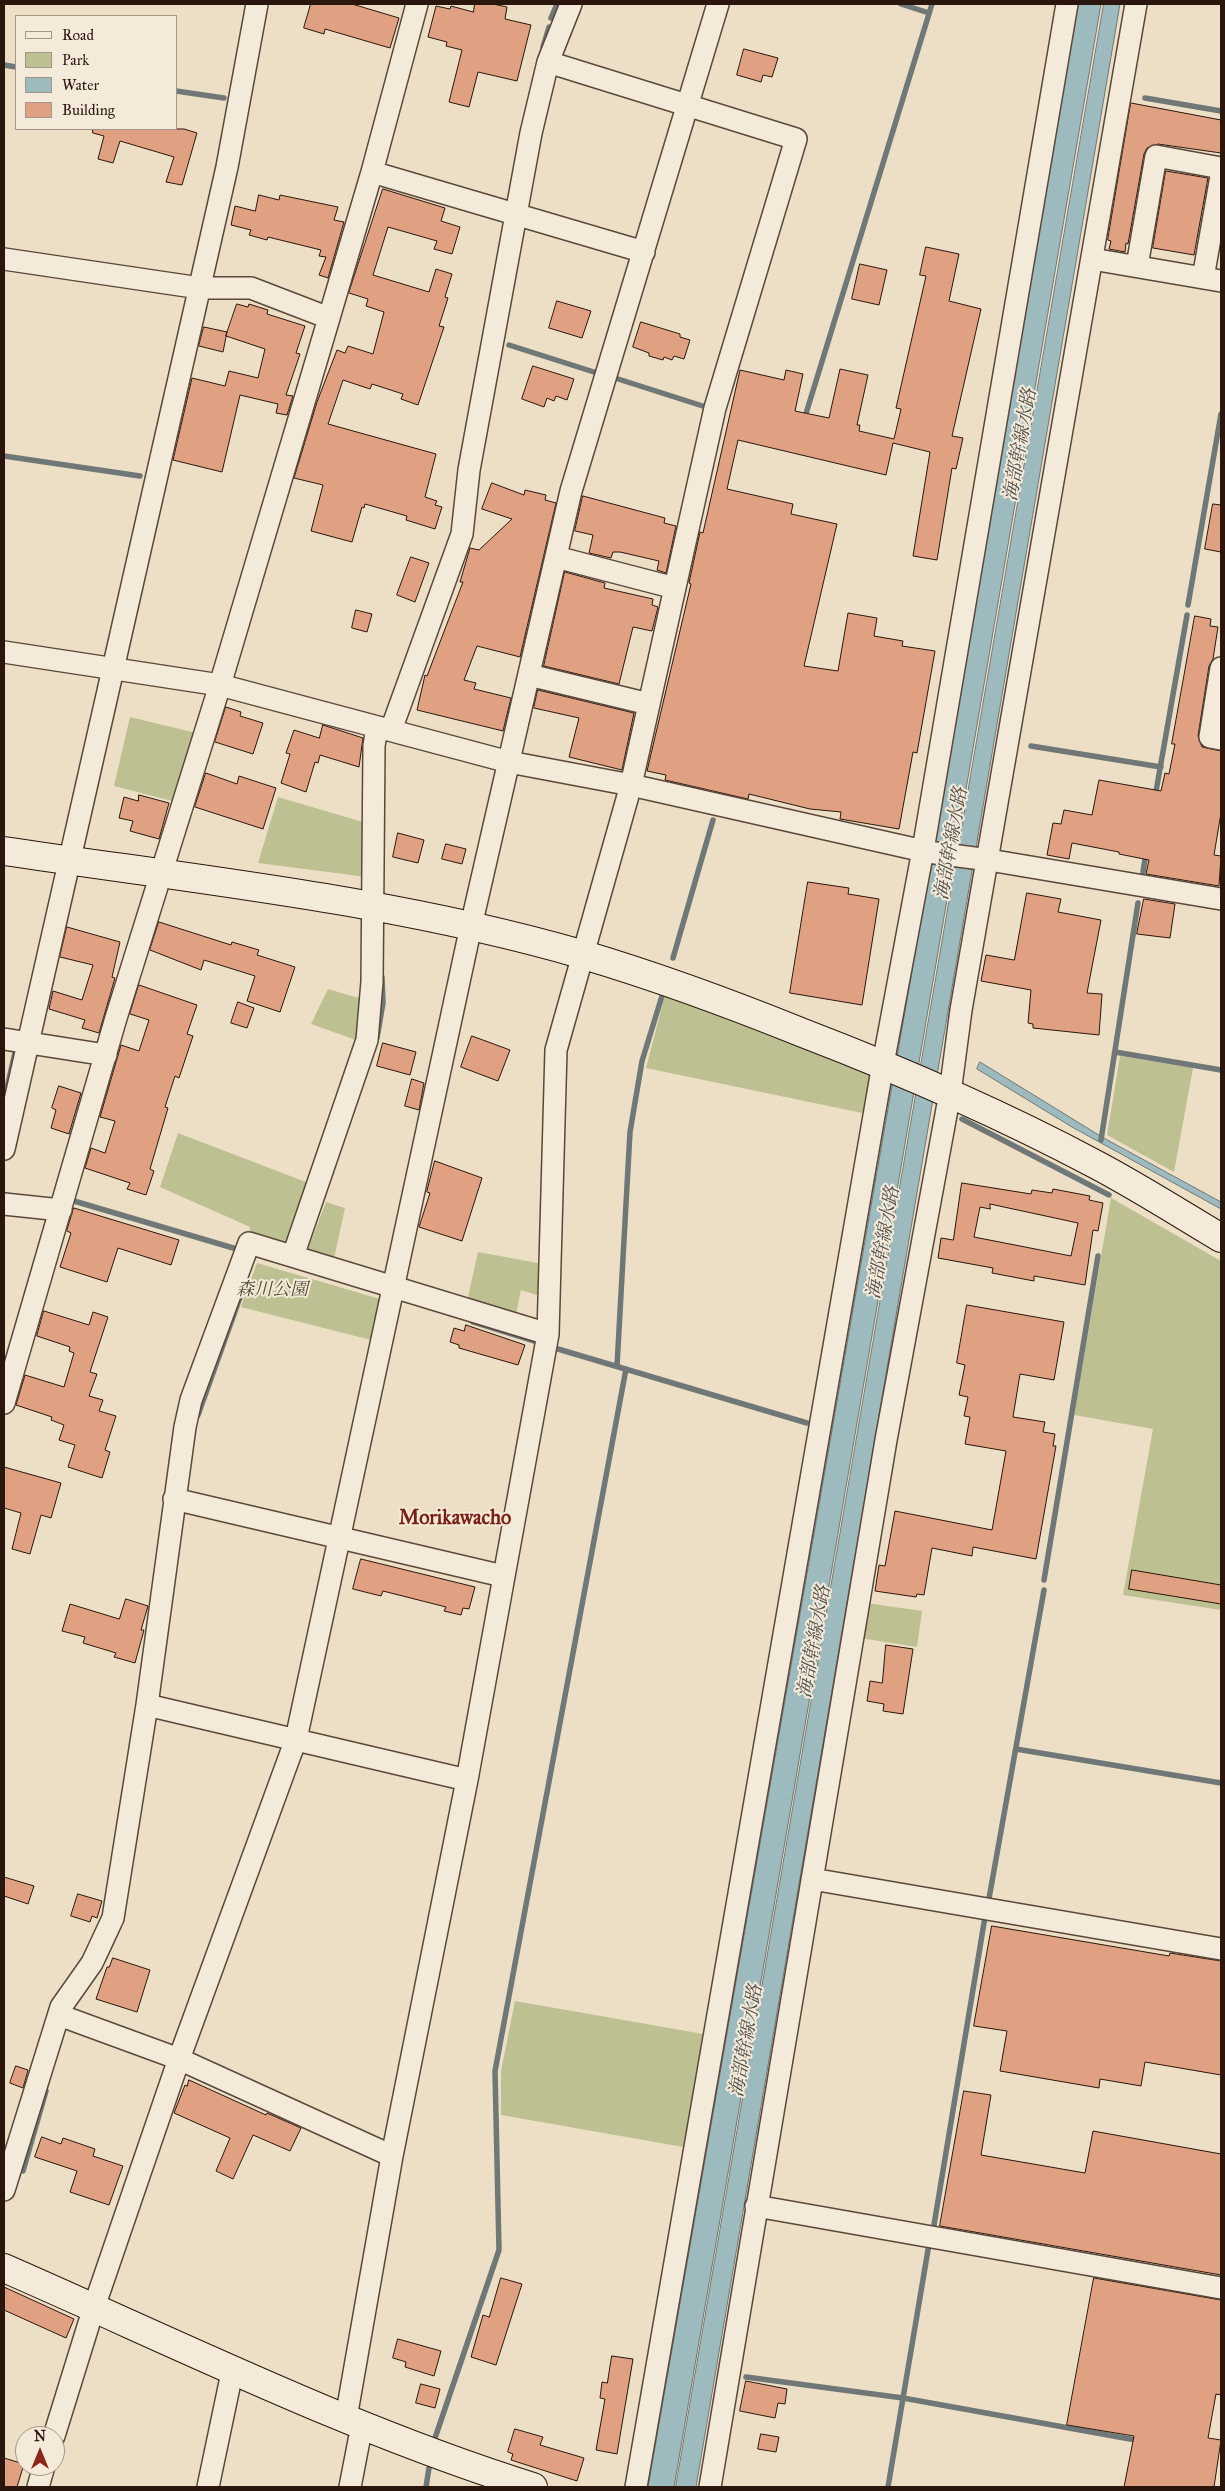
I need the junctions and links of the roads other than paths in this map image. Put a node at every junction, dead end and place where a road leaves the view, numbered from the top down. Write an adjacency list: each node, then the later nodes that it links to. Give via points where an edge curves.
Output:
1 (256, 4): 18 (street, via 227,167)
2 (417, 4): 10 (street)
3 (571, 4): 7 (street)
4 (718, 4): 8 (street)
5 (1067, 4): 33 (street)
6 (1136, 4): 15 (street)
7 (548, 62): 8 (street); 12 (street)
8 (688, 106): 13 (street); 21 (street, via 796,139 715,408)
9 (1221, 168): 16 (street, via 1156,156)
10 (372, 172): 12 (street); 19 (street)
11 (1221, 176): 17 (street)
12 (515, 214): 13 (street); 28 (street, via 470,470 462,534)
13 (644, 252): 20 (street, via 571,491)
14 (4, 259): 18 (street)
15 (1092, 259): 16 (street); 34 (street)
16 (1137, 266): 17 (street)
17 (1212, 279)
18 (200, 288): 19 (street, via 251,288); 23 (street)
19 (329, 318): 26 (street)
20 (556, 557): 21 (street); 25 (street)
21 (675, 588): 27 (street)
22 (4, 652): 23 (street)
23 (114, 668): 26 (street); 35 (street)
24 (1221, 668): 29 (street, via 1210,737)
25 (529, 675): 27 (street); 30 (street)
26 (220, 685): 28 (street); 36 (street)
27 (649, 704): 31 (street)
28 (384, 728): 30 (street); 38 (street, via 374,746)
29 (1221, 739)
30 (509, 762): 31 (street); 39 (street)
31 (631, 785): 33 (street); 40 (street)
32 (4, 851): 35 (street)
33 (925, 851): 34 (street); 44 (street)
34 (985, 859): 37 (street); 45 (street)
35 (70, 861): 36 (street); 42 (street)
36 (162, 872): 38 (street); 43 (street)
37 (1221, 899)
38 (373, 906): 39 (street); 50 (street, via 367,1040)
39 (471, 926): 40 (street); 51 (street)
40 (582, 954): 44 (street, via 750,1012); 52 (street, via 556,1050)
41 (4, 1039): 42 (street)
42 (28, 1043): 43 (street); 46 (street)
43 (106, 1054): 48 (street)
44 (883, 1064): 45 (street); 76 (street)
45 (945, 1091): 49 (street, via 1094,1163); 60 (street)
46 (4, 1149)
47 (4, 1204): 48 (street)
48 (61, 1210): 53 (street)
49 (1221, 1238)
50 (293, 1256): 51 (street); 54 (street, via 249,1242 191,1400)
51 (394, 1286): 52 (street); 55 (street)
52 (548, 1334): 56 (street)
53 (4, 1403)
54 (174, 1499): 55 (street); 57 (street)
55 (341, 1539): 56 (street); 58 (street)
56 (503, 1576): 59 (street)
57 (147, 1705): 58 (street); 62 (street, via 113,1918 92,1964 61,2007)
58 (296, 1739): 59 (street); 63 (street)
59 (467, 1780): 64 (street)
60 (812, 1879): 61 (street); 66 (street)
61 (1221, 1949)
62 (59, 2015): 63 (street); 65 (street)
63 (179, 2059): 64 (street); 69 (street)
64 (392, 2156): 71 (street)
65 (4, 2190)
66 (756, 2206): 68 (street); 77 (street)
67 (4, 2268): 69 (street)
68 (1221, 2288)
69 (94, 2307): 70 (street); 72 (street)
70 (233, 2368): 71 (street); 73 (street)
71 (354, 2422): 74 (street); 75 (street)
72 (57, 2426)
73 (208, 2487)
74 (350, 2487)
75 (533, 2487)
76 (636, 2487)
77 (710, 2487)

